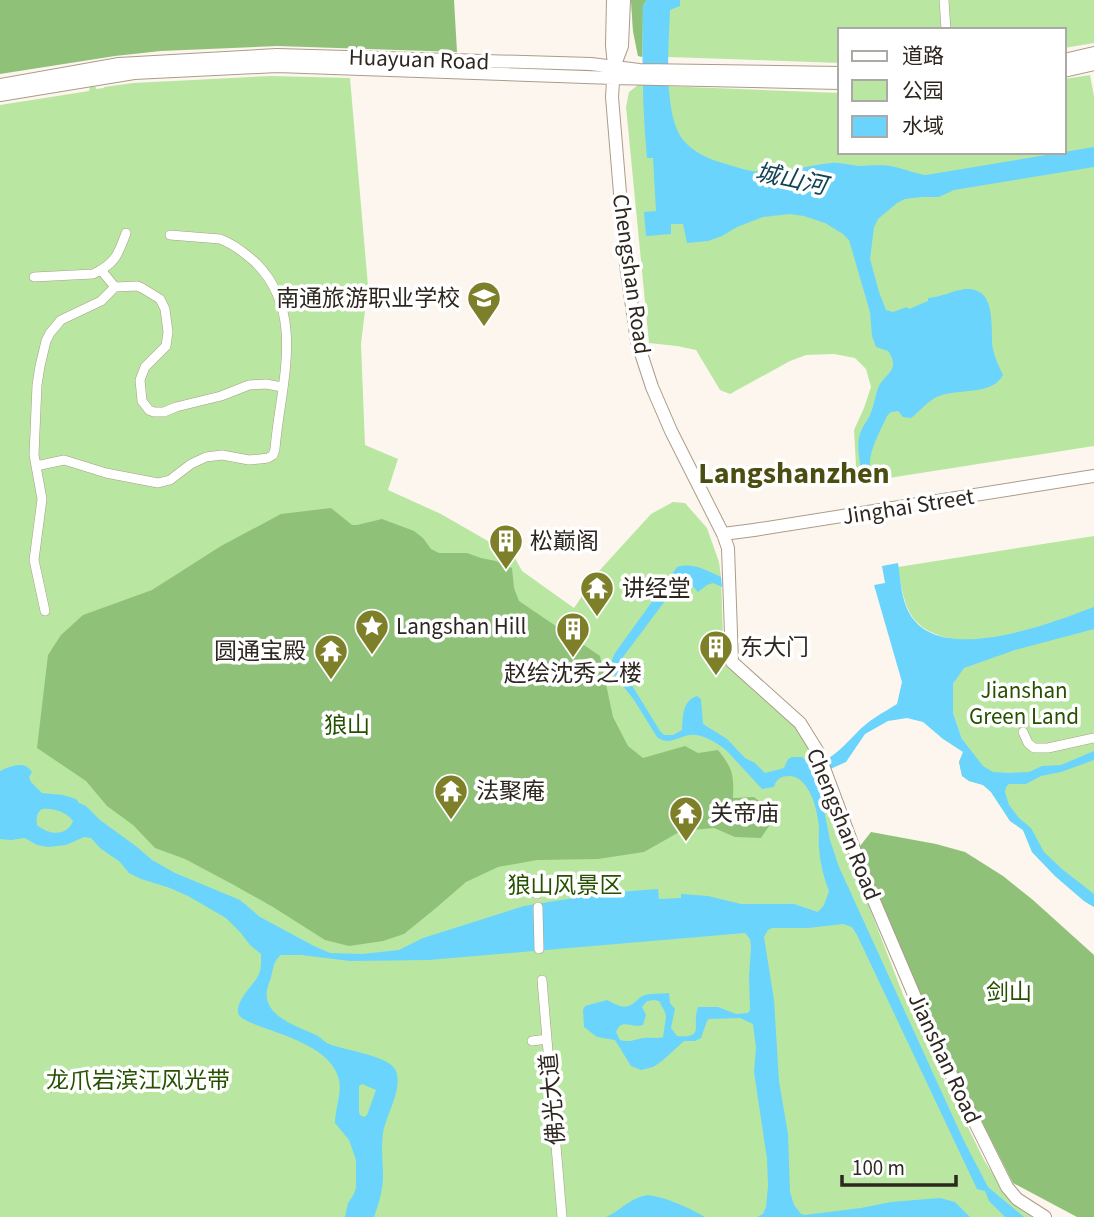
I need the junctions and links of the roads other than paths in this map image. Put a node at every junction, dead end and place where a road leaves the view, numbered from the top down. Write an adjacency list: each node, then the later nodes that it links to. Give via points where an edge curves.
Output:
1 (613, 0): 9 (main road, Chengshan Road)
2 (624, 0): 9 (main road, Chengshan Road, via 622,46)
3 (944, 0): 4 (street)
4 (946, 28)
5 (1094, 53): 6 (main road)
6 (1066, 60)
7 (1094, 64): 8 (main road)
8 (1066, 71)
9 (614, 72): 11 (main road, Huayuan Road); 13 (main road, Huayuan Road, via 591,64 277,55 119,64); 14 (main road, Huayuan Road, via 277,66 134,73); 23 (main road, Chengshan Road, via 612,97 626,265 637,341 671,431)
10 (838, 73): 11 (main road, Huayuan Road)
11 (671, 74): 12 (main road, Huayuan Road)
12 (838, 83)
13 (0, 85)
14 (0, 95)
15 (126, 233): 17 (street, via 116,258)
16 (170, 234): 20 (street, via 226,241 264,272 278,296 287,329)
17 (101, 270): 18 (street); 19 (street)
18 (34, 277)
19 (115, 287): 20 (street, via 142,288 160,299 165,309 166,346 145,367 140,380 142,401 149,410 164,412 249,384); 21 (street, via 101,302 61,320 46,341 37,385)
20 (282, 387): 21 (street, via 275,449 268,458 214,455 158,483 64,460)
21 (36, 466): 24 (street, via 42,499 34,560)
22 (1094, 476): 23 (main road, Jinghai Street)
23 (723, 534): 30 (main road, Chengshan Road, via 728,548 732,662 800,723 818,752)
24 (45, 611)
25 (1023, 732): 26 (street, via 1034,748)
26 (1094, 738)
27 (537, 881): 28 (street)
28 (537, 894)
29 (538, 907): 31 (street)
30 (884, 921): 36 (main road, Jianshan Road, via 929,1030 1007,1186 1017,1199)
31 (539, 949)
32 (542, 981): 33 (street, 佛光大道)
33 (547, 1039): 34 (street); 35 (street, 佛光大道)
34 (532, 1041)
35 (562, 1217)
36 (1045, 1217)

